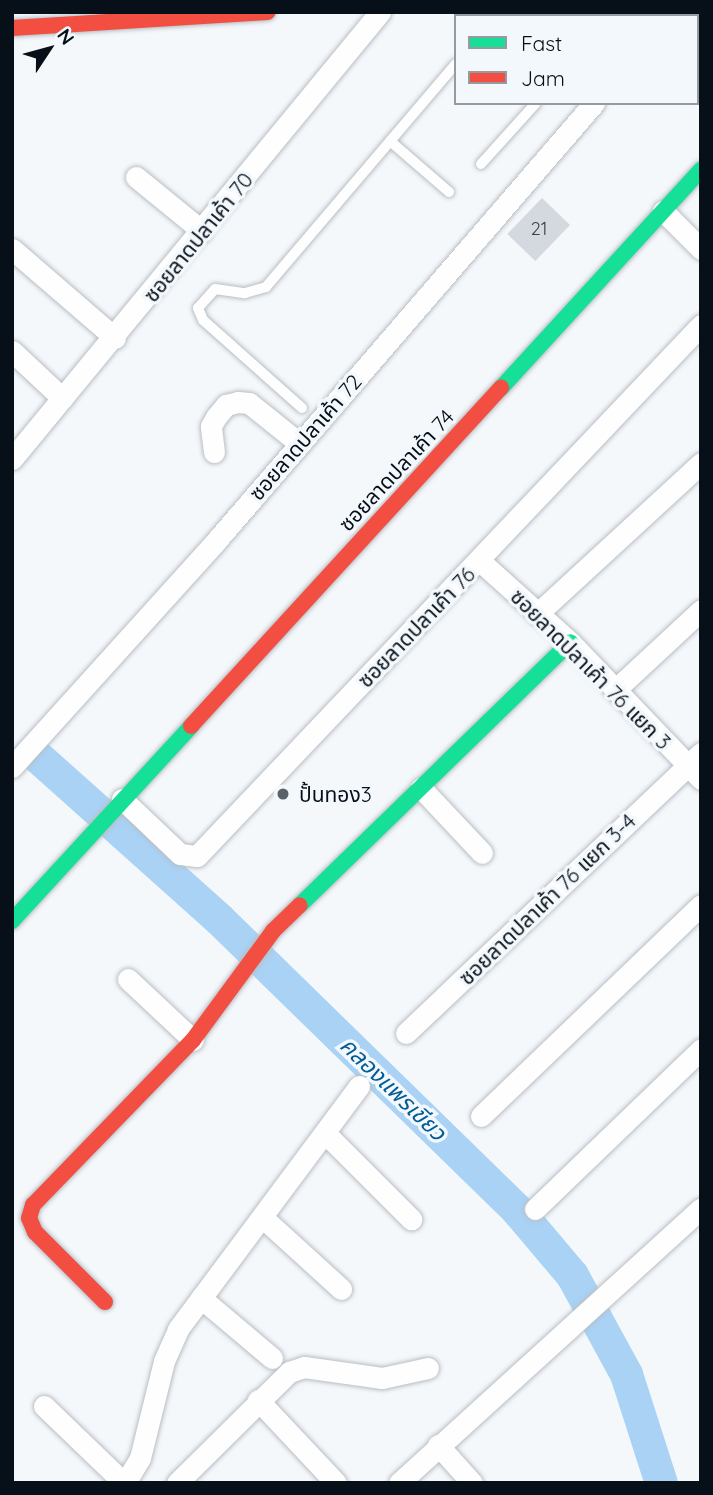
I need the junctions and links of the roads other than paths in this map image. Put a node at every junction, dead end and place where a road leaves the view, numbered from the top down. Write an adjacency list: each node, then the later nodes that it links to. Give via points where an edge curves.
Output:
1 (268, 12): 3 (street)
2 (380, 12): 13 (street, ซอยลาดปลาเค้า 70)
3 (12, 29)
4 (454, 66): 7 (lane)
5 (534, 105): 8 (lane)
6 (592, 105): 21 (street, ซอยลาดปลาเค้า 72)
7 (390, 141): 11 (lane); 20 (lane, via 266,287 245,293 215,289 198,308 203,320)
8 (481, 164)
9 (701, 170): 12 (street, ซอยลาดปลาเค้า 74)
10 (136, 177): 13 (street)
11 (449, 192)
12 (663, 211): 15 (street); 33 (street, ซอยลาดปลาเค้า 74)
13 (202, 231): 17 (street, ซอยลาดปลาเค้า 70)
14 (12, 249): 17 (street)
15 (701, 249)
16 (701, 326): 25 (street, ซอยลาดปลาเค้า 76)
17 (115, 338): 19 (street, ซอยลาดปลาเค้า 70)
18 (12, 351): 19 (street)
19 (62, 398): 23 (street, ซอยลาดปลาเค้า 70)
20 (302, 408)
21 (299, 443): 22 (street, via 249,403 238,402 226,405 211,426); 31 (street, ซอยลาดปลาเค้า 72)
22 (214, 452)
23 (12, 458)
24 (701, 463): 27 (street)
25 (480, 561): 27 (street, ซอยลาดปลาเค้า 76 แยก 3); 33 (street, ซอยลาดปลาเค้า 76, via 197,856 180,854)
26 (701, 610): 29 (street)
27 (537, 614): 28 (street, ซอยลาดปลาเค้า 76 แยก 3)
28 (570, 642): 29 (street, ซอยลาดปลาเค้า 76 แยก 3); 32 (street)
29 (615, 690): 30 (street, ซอยลาดปลาเค้า 76 แยก 3)
30 (696, 766): 38 (street, ซอยลาดปลาเค้า 76 แยก 3-4)
31 (12, 767)
32 (421, 788): 34 (street); 39 (street, via 262,943)
33 (110, 813): 36 (street, ซอยลาดปลาเค้า 74)
34 (482, 853)
35 (701, 905): 42 (street)
36 (12, 921)
37 (128, 979): 39 (street)
38 (406, 1033)
39 (193, 1041): 50 (street, via 31,1211 35,1232)
40 (701, 1049): 44 (street)
41 (359, 1086): 43 (street)
42 (481, 1116)
43 (325, 1132): 46 (street); 47 (street)
44 (535, 1209)
45 (701, 1209): 55 (street)
46 (262, 1217): 48 (street); 49 (street)
47 (411, 1219)
48 (341, 1289)
49 (201, 1298): 51 (street); 57 (street, via 170,1345 140,1458)
50 (105, 1302)
51 (272, 1359)
52 (428, 1368): 53 (street, via 382,1378 304,1367 289,1372)
53 (258, 1400): 56 (street); 58 (street)
54 (44, 1406): 57 (street)
55 (438, 1445): 59 (street); 60 (street)
56 (180, 1482)
57 (125, 1483)
58 (336, 1483)
59 (400, 1483)
60 (472, 1483)

